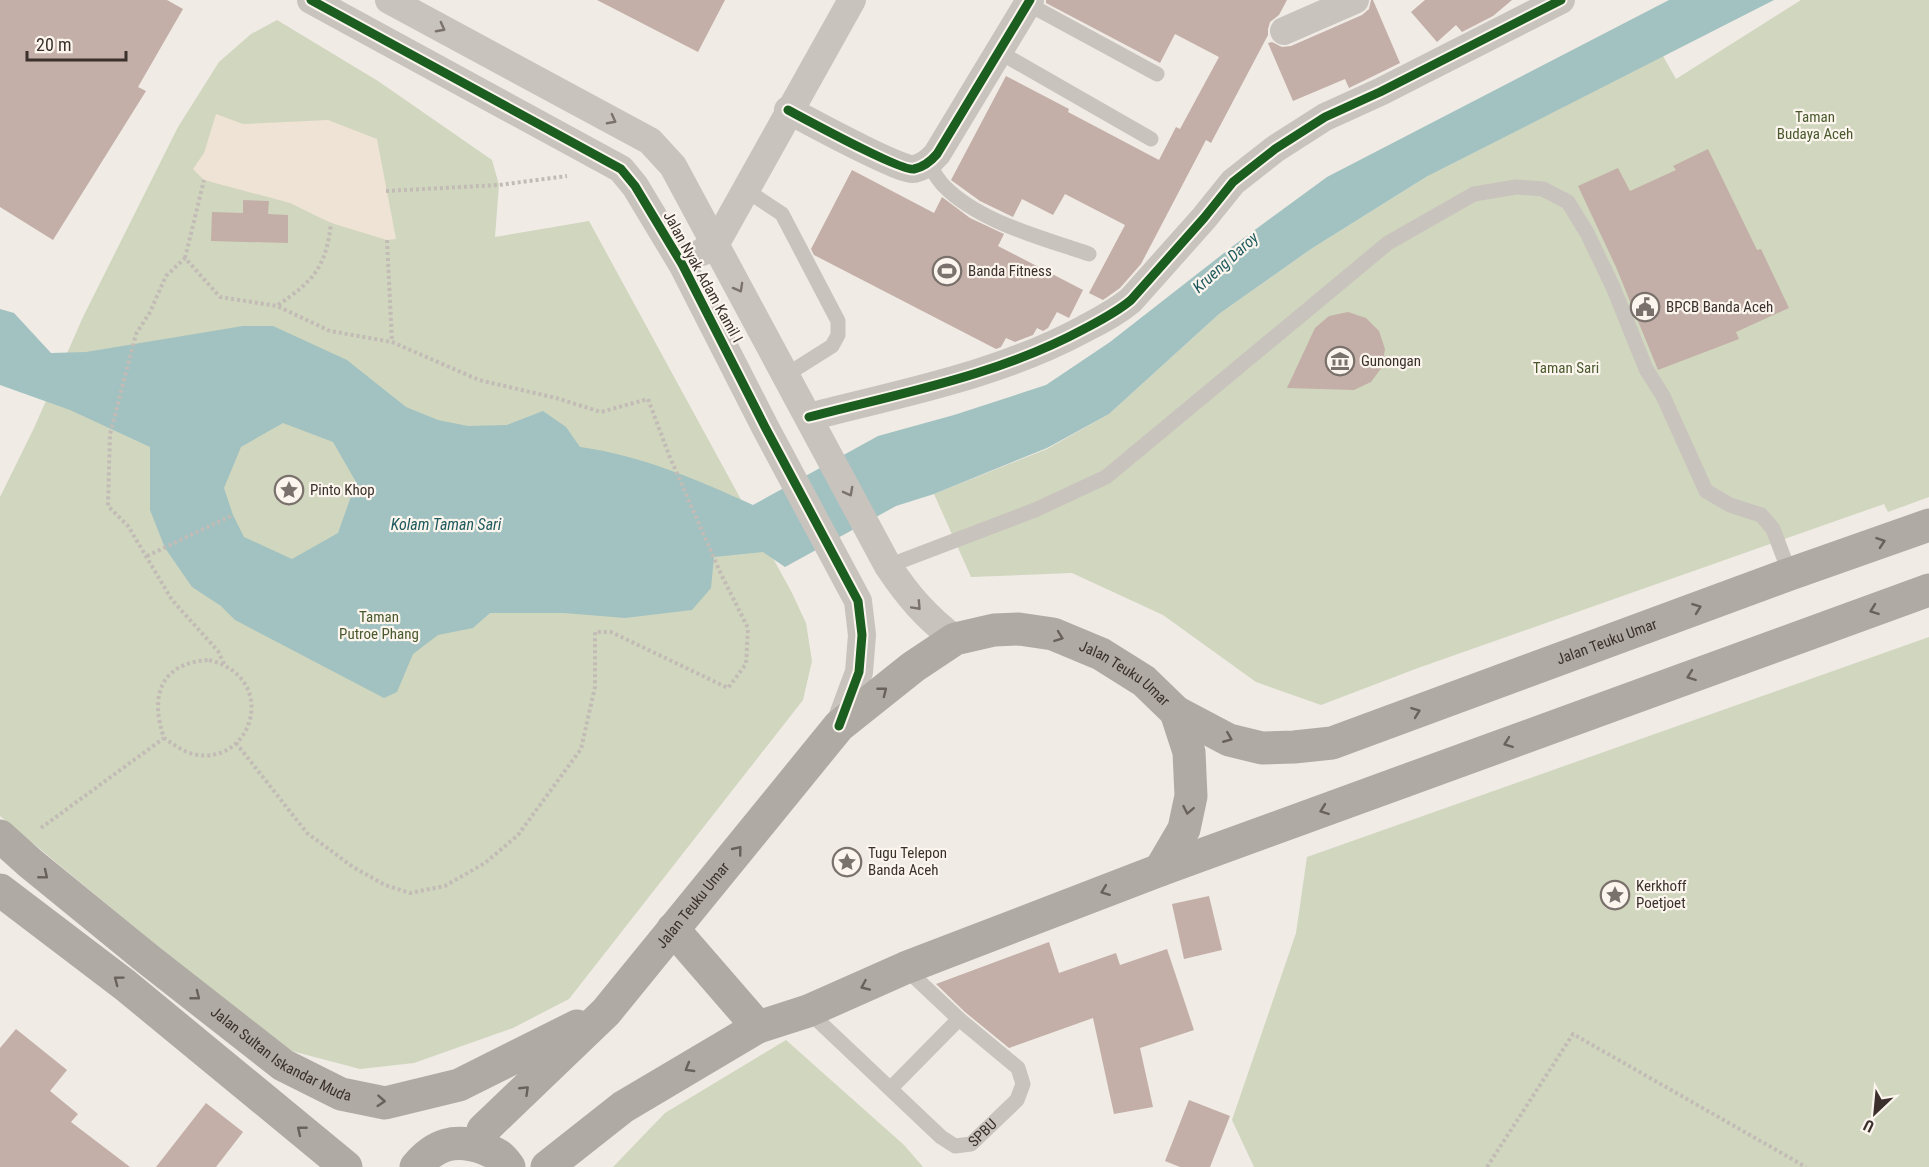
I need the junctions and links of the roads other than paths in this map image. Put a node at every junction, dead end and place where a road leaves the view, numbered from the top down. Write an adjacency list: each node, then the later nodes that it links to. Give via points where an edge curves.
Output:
1 (311, 0): 16 (street, Jalan Nyak Adam Kamil I, via 621,169)
2 (389, 0): 14 (street, Jalan Nyak Adam Kamil I, one-way to 14, via 650,141 673,166)
3 (852, 0): 10 (street)
4 (1355, 0): 7 (street)
5 (1561, 0): 18 (street, via 1325,117 1275,149 1233,182 1120,310 1059,342 992,369)
6 (1029, 2): 8 (street); 9 (lane)
7 (1284, 31)
8 (999, 52): 11 (lane); 12 (street)
9 (1157, 74)
10 (789, 110): 12 (street, via 894,164 913,170); 13 (street)
11 (1151, 139)
12 (928, 163): 15 (lane, via 942,185 959,200 1033,235)
13 (746, 190): 14 (street); 17 (lane, via 782,214 838,321 838,335 832,346)
14 (715, 245): 16 (street); 17 (street, Jalan Nyak Adam Kamil I, one-way to 17)
15 (1089, 254)
16 (682, 264): 25 (street, Jalan Nyak Adam Kamil I, via 858,601 862,635 859,672)
17 (786, 375): 18 (street, Jalan Nyak Adam Kamil I)
18 (809, 417): 20 (street, Jalan Nyak Adam Kamil I, one-way to 20)
19 (1929, 525): 21 (highway, Jalan Teuku Umar, one-way to 19)
20 (888, 566): 21 (lane, via 1035,510 1106,477 1388,243 1474,194 1516,187 1543,189 1568,202 1613,287 1646,369 1663,396 1706,491 1730,506 1761,515 1773,529); 23 (street, Jalan Nyak Adam Kamil I, one-way to 23, via 909,597 933,623)
21 (1790, 574): 24 (highway, Jalan Teuku Umar, one-way to 21, via 1229,740 1262,748 1332,743)
22 (1929, 590): 27 (highway, one-way to 27)
23 (955, 639): 24 (highway, Jalan Teuku Umar, one-way to 24, via 994,630 1053,634 1101,654 1144,681); 25 (highway, Jalan Teuku Umar, one-way to 23)
24 (1176, 712): 27 (highway, one-way to 27, via 1189,752 1191,796 1184,829)
25 (839, 726): 29 (highway, Jalan Teuku Umar, one-way to 25)
26 (0, 836): 32 (highway, Jalan Sultan Iskandar Muda, one-way to 32, via 283,1065 341,1094 385,1103 459,1085)
27 (1160, 870): 30 (highway, one-way to 30)
28 (0, 890): 37 (highway, one-way to 28, via 125,985)
29 (673, 929): 32 (highway, Jalan Teuku Umar); 34 (highway)
30 (905, 968): 31 (highway, one-way to 31); 33 (lane, SPBU)
31 (808, 1011): 34 (highway); 35 (lane, SPBU)
32 (606, 1012): 36 (highway, Jalan Teuku Umar, one-way to 32)
33 (959, 1019): 35 (lane); 35 (lane, SPBU, via 1018,1068 1023,1084 1017,1100 971,1144 955,1146)
34 (758, 1027): 40 (highway, one-way to 40, via 623,1107)
35 (891, 1089)
36 (483, 1130)
37 (346, 1167)
38 (416, 1167): 39 (highway, via 425,1156 444,1145 466,1142 501,1155)
39 (509, 1167)
40 (547, 1167)

